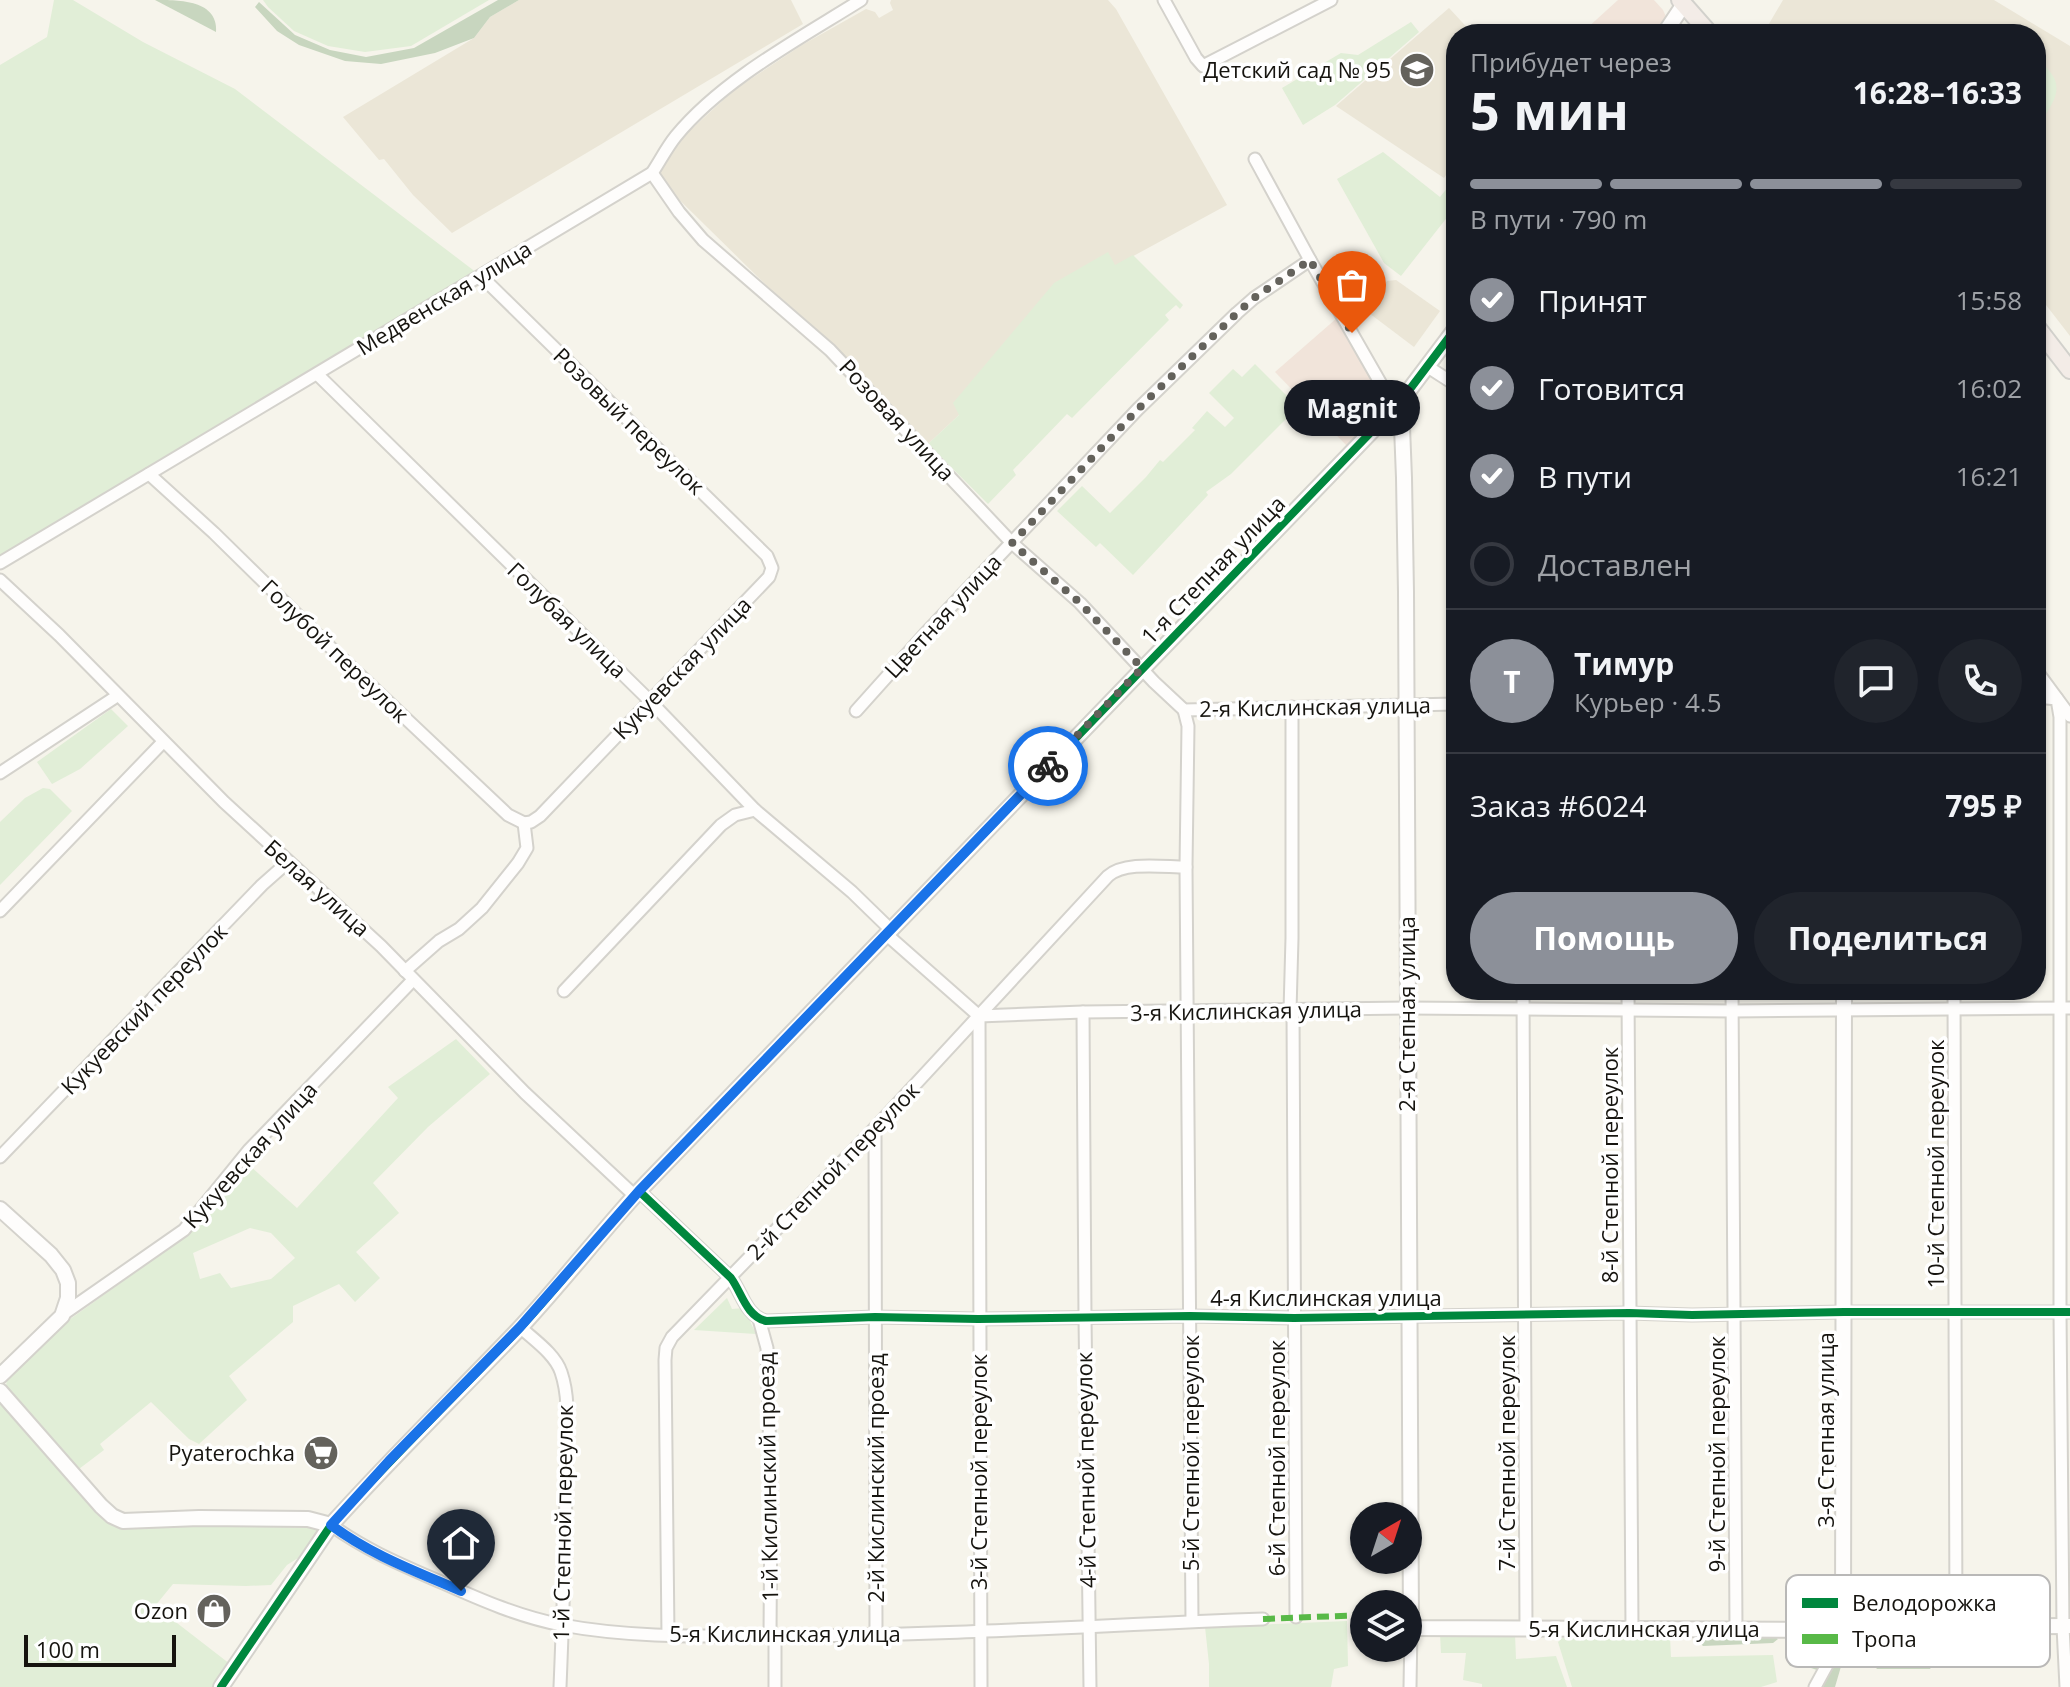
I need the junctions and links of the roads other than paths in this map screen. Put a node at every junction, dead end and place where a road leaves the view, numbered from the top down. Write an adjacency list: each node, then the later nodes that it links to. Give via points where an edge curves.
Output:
1 (861, 0): 8 (street, Медвенская улица, via 736,81 674,138)
2 (1164, 0): 3 (street, via 1203,66)
3 (1331, 0)
4 (1682, 2): 5 (street); 6 (main road)
5 (1670, 24)
6 (1701, 24)
7 (1255, 159): 9 (street)
8 (652, 173): 10 (street, Медвенская улица); 19 (street, Розовая улица, via 703,240 830,350)
9 (1310, 260): 17 (street); 19 (street, Цветная улица, via 1237,313)
10 (481, 276): 15 (street, Медвенская улица); 21 (street, Розовый переулок, via 767,556)
11 (2046, 339): 14 (main road)
12 (1446, 342): 13 (street, 1-я Степная улица)
13 (1428, 367): 16 (street); 17 (street, 1-я Степная улица)
14 (2070, 370)
15 (317, 374): 18 (street, Медвенская улица); 28 (street, Голубая улица)
16 (1446, 379)
17 (1396, 405): 23 (street, 1-я Степная улица); 30 (street, 2-я Степная улица, via 1404,478)
18 (149, 474): 20 (street, Медвенская улица); 38 (street, Голубой переулок, via 508,815)
19 (1012, 543): 23 (street, Розовая улица); 33 (street, Цветная улица)
20 (0, 563)
21 (772, 568): 28 (street, Кукуевская улица)
22 (0, 580): 25 (street, Белая улица)
23 (1142, 668): 32 (street, 2-я Кислинская улица); 42 (street, 1-я Степная улица)
24 (2046, 684): 27 (street)
25 (117, 696): 35 (street, Белая улица); 36 (street)
26 (2046, 698): 27 (street)
27 (2057, 699): 34 (street); 51 (street)
28 (649, 700): 37 (street, Голубая улица); 38 (street, Кукуевская улица, via 540,816)
29 (1446, 704): 30 (street, 2-я Кислинская улица)
30 (1406, 705): 31 (street, 2-я Кислинская улица); 50 (street, 2-я Степная улица)
31 (1292, 707): 32 (street, 2-я Кислинская улица); 55 (street, 6-й Степной переулок)
32 (1184, 710): 40 (street, 5-й Степной переулок)
33 (856, 711)
34 (2070, 716)
35 (163, 742): 39 (street, Белая улица); 41 (street)
36 (0, 773)
37 (755, 810): 42 (street, Голубая улица, via 852,892); 44 (street, via 721,825)
38 (524, 823): 43 (street, Кукуевская улица, via 527,848 518,863 482,908 439,941)
39 (288, 862): 43 (street, Белая улица); 62 (street, Кукуевский переулок)
40 (1186, 867): 59 (street, 5-й Степной переулок); 60 (street, 2-й Степной переулок, via 1115,870)
41 (0, 911)
42 (888, 931): 60 (street); 63 (street, 1-я Степная улица)
43 (409, 976): 63 (street, Белая улица, via 525,1093); 72 (street, Кукуевская улица, via 249,1150 184,1230)
44 (564, 991)
45 (1523, 1000): 53 (street, 7-й Степной переулок)
46 (1628, 1000): 56 (street, 8-й Степной переулок)
47 (1732, 1000): 57 (street, 9-й Степной переулок)
48 (1844, 1000): 54 (street, 3-я Степная улица)
49 (1954, 1000): 52 (street, 10-й Степной переулок)
50 (1407, 1008): 53 (street, 3-я Кислинская улица); 55 (street, 3-я Кислинская улица); 74 (street, 2-я Степная улица)
51 (2064, 1008): 52 (street, 3-я Кислинская улица); 68 (street)
52 (1954, 1009): 54 (street, 3-я Кислинская улица); 67 (street, 10-й Степной переулок)
53 (1523, 1010): 56 (street, 3-я Кислинская улица); 70 (street, 7-й Степной переулок)
54 (1844, 1010): 57 (street, 3-я Кислинская улица); 66 (street, 3-я Степная улица)
55 (1291, 1011): 59 (street, 3-я Кислинская улица); 77 (street, 6-й Степной переулок)
56 (1628, 1011): 57 (street, 3-я Кислинская улица); 69 (street, 8-й Степной переулок)
57 (1732, 1011): 71 (street, 9-й Степной переулок)
58 (1083, 1012): 59 (street, 3-я Кислинская улица); 60 (street, 3-я Кислинская улица); 76 (street, 4-й Степной переулок)
59 (1188, 1012): 73 (street, 5-й Степной переулок)
60 (979, 1016): 61 (street, 2-й Степной переулок); 79 (street, 3-й Степной переулок)
61 (875, 1128): 65 (street, 2-й Степной переулок); 75 (street, 2-й Кислинский проезд)
62 (0, 1157)
63 (637, 1193): 65 (street); 80 (street, 1-я Степная улица)
64 (0, 1209): 72 (street, via 63,1270 68,1298)
65 (731, 1278): 78 (street); 99 (street, 2-й Степной переулок, via 666,1348)
66 (1844, 1312): 67 (street, 4-я Кислинская улица); 71 (street, 4-я Кислинская улица); 84 (street, 3-я Степная улица)
67 (1955, 1312): 68 (street, 4-я Кислинская улица); 85 (street, 10-й Степной переулок)
68 (2065, 1312): 92 (street)
69 (1629, 1313): 70 (street, 4-я Кислинская улица); 71 (street, 4-я Кислинская улица); 95 (street, 8-й Степной переулок)
70 (1524, 1314): 74 (street, 4-я Кислинская улица); 94 (street, 7-й Степной переулок)
71 (1734, 1314): 96 (street, 9-й Степной переулок)
72 (62, 1316): 81 (street, Кукуевская улица)
73 (1190, 1316): 76 (street, 4-я Кислинская улица); 77 (street, 4-я Кислинская улица); 89 (street, 5-й Степной переулок)
74 (1408, 1316): 77 (street, 4-я Кислинская улица); 86 (street, 2-я Степная улица)
75 (875, 1317): 78 (street, 4-я Кислинская улица); 79 (street, 4-я Кислинская улица); 100 (street, 2-й Кислинский проезд)
76 (1085, 1318): 79 (street, 4-я Кислинская улица); 91 (street, 4-й Степной переулок)
77 (1294, 1318): 87 (street, 6-й Степной переулок)
78 (759, 1319): 101 (street, 1-й Кислинский проезд, via 767,1348)
79 (978, 1319): 98 (street, 3-й Степной переулок)
80 (520, 1327): 83 (street, 1-я Степная улица); 90 (street, 1-й Степной переулок, via 552,1357 564,1383)
81 (0, 1376)
82 (0, 1391): 83 (street, via 101,1506 123,1521 308,1519)
83 (331, 1525): 90 (street, 5-я Кислинская улица, via 379,1556 488,1603); 104 (street, 1-я Степная улица)
84 (1843, 1575)
85 (1956, 1575)
86 (1411, 1590)
87 (1296, 1617)
88 (1263, 1619): 89 (street, 5-я Кислинская улица)
89 (1192, 1621): 91 (street, 5-я Кислинская улица)
90 (562, 1625): 99 (street, 5-я Кислинская улица); 105 (street, 1-й Степной переулок)
91 (1088, 1626): 98 (street, 5-я Кислинская улица); 108 (street, 4-й Степной переулок)
92 (2066, 1626): 111 (street)
93 (1422, 1628): 94 (street, 5-я Кислинская улица)
94 (1526, 1628): 95 (street, 5-я Кислинская улица)
95 (1632, 1628): 96 (street, 5-я Кислинская улица)
96 (1736, 1629): 97 (street, 5-я Кислинская улица)
97 (1786, 1629)
98 (979, 1632): 100 (street, 5-я Кислинская улица); 107 (street, 3-й Степной переулок)
99 (668, 1635): 101 (street, 5-я Кислинская улица)
100 (876, 1635): 101 (street, 5-я Кислинская улица)
101 (773, 1636): 106 (street, 1-й Кислинский проезд)
102 (1410, 1662): 109 (street)
103 (1826, 1667): 110 (street, 3-я Степная улица)
104 (223, 1686)
105 (560, 1687)
106 (775, 1687)
107 (981, 1687)
108 (1090, 1687)
109 (1410, 1687)
110 (1815, 1687)
111 (2066, 1687)

